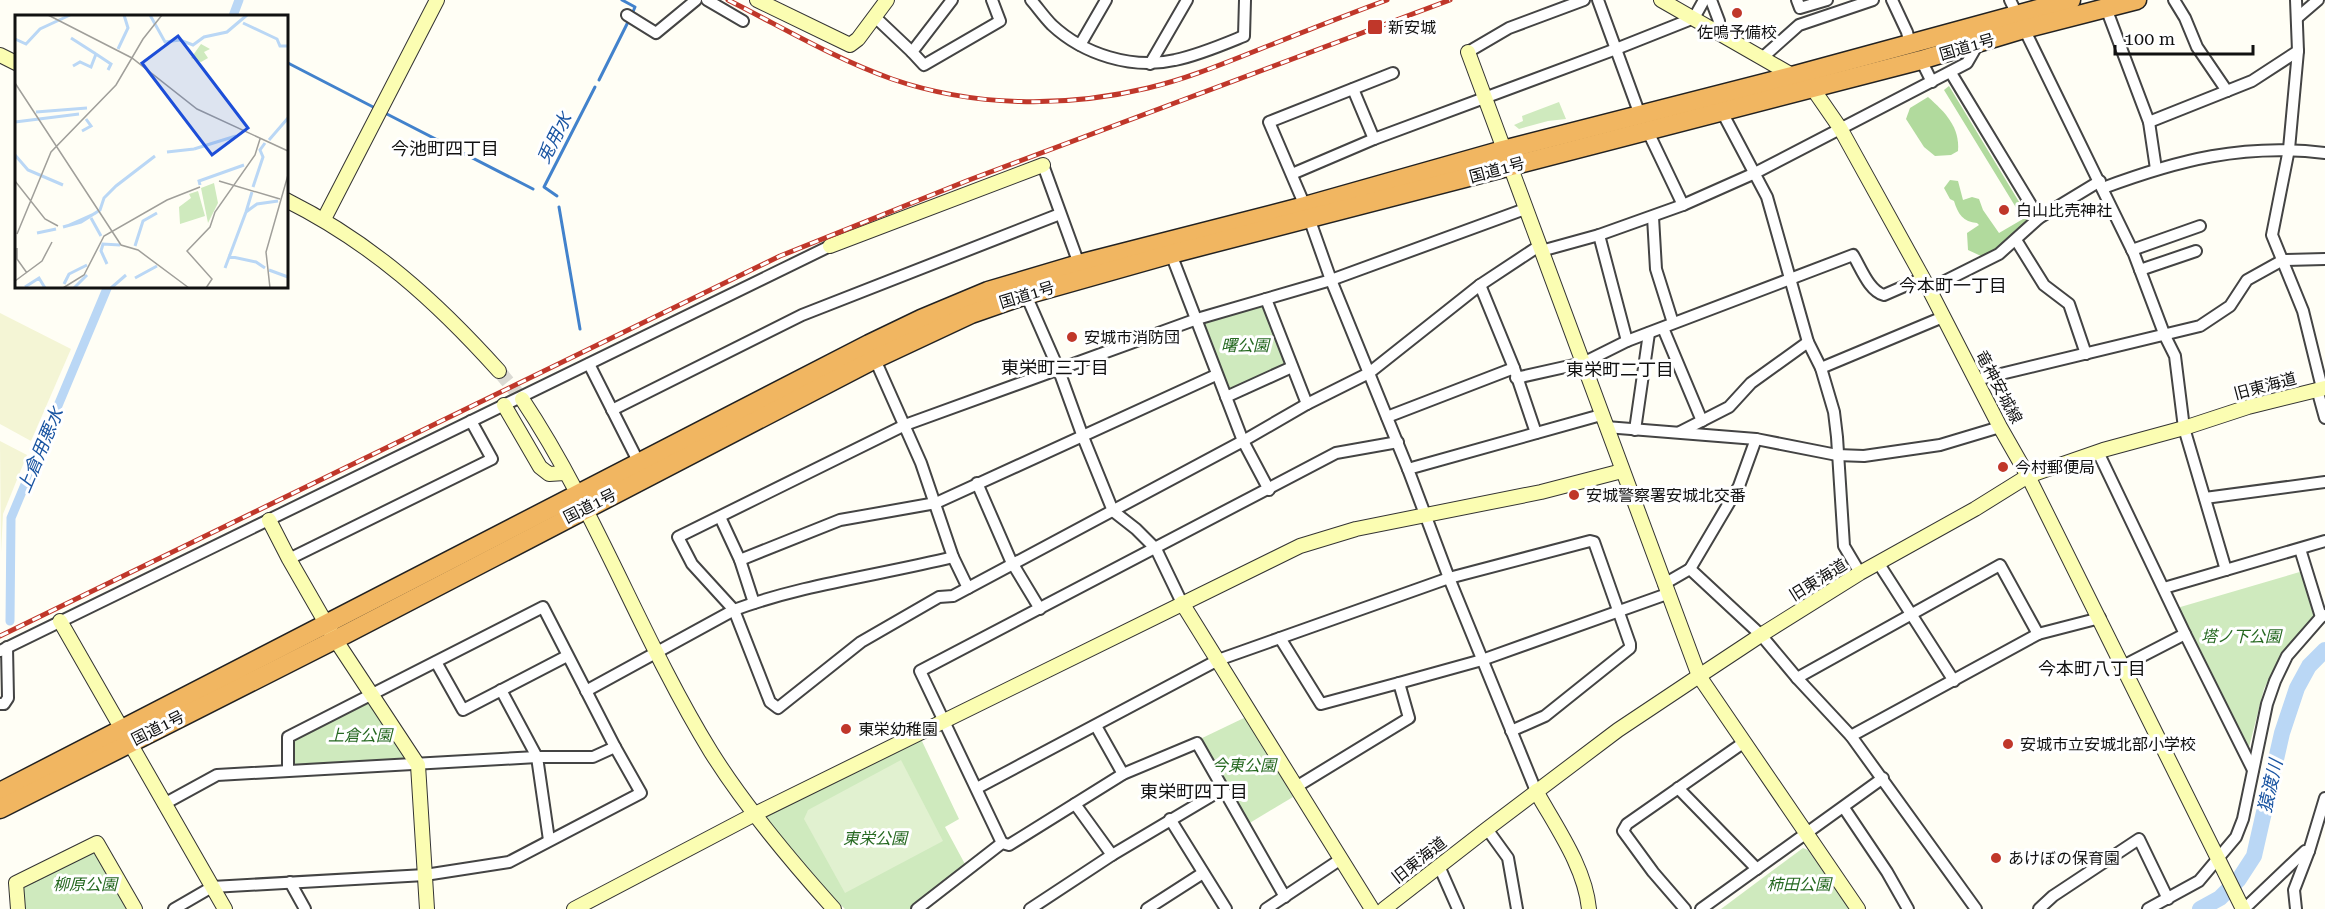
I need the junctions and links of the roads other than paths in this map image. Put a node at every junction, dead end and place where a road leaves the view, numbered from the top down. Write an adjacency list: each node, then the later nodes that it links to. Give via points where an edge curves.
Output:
1 (437, 0): 74 (street)
2 (696, 0): 27 (street, via 656,33)
3 (707, 0): 32 (street)
4 (757, 0): 29 (street, via 850,45)
5 (887, 0): 29 (street)
6 (952, 0): 39 (street)
7 (992, 0): 39 (street, via 1000,21 924,65)
8 (1031, 0): 36 (street, via 1052,25)
9 (1106, 0): 36 (street)
10 (1186, 0): 45 (street)
11 (1245, 0): 45 (street, via 1244,36 1191,56)
12 (1584, 0): 40 (street, via 1509,28)
13 (1598, 0): 37 (street)
14 (1662, 0): 30 (street, 竜神安城線)
15 (1704, 0): 30 (street)
16 (1711, 0): 33 (street, via 1719,21)
17 (1827, 0): 25 (street)
18 (1873, 0): 42 (street, via 1799,25)
19 (1892, 0): 34 (street)
20 (2071, 0): 28 (highway, 国道1号)
21 (2137, 0): 26 (highway, 国道1号)
22 (2174, 0): 52 (street, via 2197,47)
23 (2296, 0): 31 (street)
24 (2318, 0): 31 (street)
25 (1799, 4)
26 (2106, 8): 28 (highway, 国道1号); 55 (street)
27 (627, 15)
28 (2017, 15): 34 (highway, 国道1号); 35 (highway, 国道1号); 66 (street)
29 (875, 17): 39 (street)
30 (1694, 18): 33 (street, 竜神安城線); 37 (street)
31 (2297, 18): 38 (street)
32 (743, 21)
33 (1716, 30): 42 (street, 竜神安城線)
34 (1910, 44): 48 (highway, 国道1号)
35 (1978, 44): 43 (highway, 国道1号); 47 (street, via 1967,63)
36 (1080, 45): 45 (street, via 1116,60)
37 (1616, 49): 53 (street); 56 (street)
38 (2298, 51): 52 (street, via 2252,81); 59 (street)
39 (912, 52)
40 (1468, 52): 53 (street)
41 (0, 55): 44 (street)
42 (1762, 58): 48 (street, 竜神安城線)
43 (1921, 60): 49 (street); 50 (highway, 国道1号)
44 (15, 62)
45 (1150, 64)
46 (1393, 73): 51 (street)
47 (1951, 73): 49 (street); 73 (street)
48 (1792, 76): 50 (street, 竜神安城線); 56 (highway, 国道1号)
49 (1932, 82): 57 (street)
50 (1811, 86): 54 (highway, 国道1号); 57 (street, 竜神安城線)
51 (1353, 89): 58 (street); 65 (street, via 1269,122)
52 (2227, 91): 55 (street)
53 (1485, 99): 58 (street); 61 (street)
54 (1722, 112): 56 (highway, 国道1号); 64 (street)
55 (2149, 122): 63 (street)
56 (1642, 123): 61 (highway, 国道1号); 68 (street)
57 (1840, 128): 64 (street); 89 (street, 竜神安城線)
58 (1374, 139): 65 (street)
59 (2289, 148): 60 (street); 63 (street, via 2226,153); 84 (street, via 2272,235)
60 (2325, 153)
61 (1506, 159): 69 (street); 70 (highway, 国道1号)
62 (1043, 165): 71 (street); 78 (street)
63 (2156, 169): 66 (street)
64 (1755, 173): 68 (street); 88 (street, via 1770,205)
65 (1292, 174): 70 (street)
66 (2101, 184): 73 (street); 80 (street)
67 (288, 201): 74 (street)
68 (1683, 205): 72 (street)
69 (1525, 209): 79 (street); 87 (street)
70 (1307, 212): 82 (highway, 国道1号); 85 (highway, 国道1号); 87 (street)
71 (1060, 214): 85 (street); 117 (street, via 802,315)
72 (1653, 217): 76 (street); 95 (street, via 1656,269)
73 (2039, 218): 77 (street)
74 (324, 219): 107 (street, via 429,298)
75 (2200, 226): 80 (street)
76 (1599, 235): 79 (street); 98 (street)
77 (2016, 240): 89 (street, via 1999,254); 101 (street, via 2044,285 2069,304)
78 (830, 246): 103 (street)
79 (1540, 248): 90 (street); 102 (street)
80 (2132, 250): 86 (street)
81 (2196, 251): 86 (street)
82 (1171, 254): 91 (highway, 国道1号); 94 (street)
83 (2325, 259): 84 (street)
84 (2283, 260): 97 (street, via 2247,280 2229,306 2200,326); 112 (street, via 2303,311)
85 (1079, 264): 100 (highway, 国道1号, via 988,291 921,319)
86 (2140, 270): 97 (street)
87 (1331, 279): 92 (street); 108 (street)
88 (1791, 279): 89 (street, via 1853,255 1879,294); 95 (street); 99 (street)
89 (1926, 283): 93 (street, 竜神安城線)
90 (1480, 285): 108 (street); 109 (street)
91 (1026, 295): 100 (highway, 国道1号); 105 (street)
92 (1266, 299): 94 (street); 104 (street)
93 (1943, 317): 106 (street); 111 (street, 竜神安城線)
94 (1197, 319): 105 (street); 110 (street)
95 (1668, 325): 96 (street); 122 (street)
96 (1649, 333): 98 (street); 126 (street)
97 (2165, 336): 101 (street); 125 (street, via 2175,356)
98 (1627, 341): 102 (street)
99 (1808, 342): 106 (street); 122 (street, via 1751,382 1729,407)
100 (872, 351): 123 (street); 135 (highway, 国道1号); 144 (highway, 国道1号)
101 (2086, 354): 111 (street)
102 (1583, 363): 109 (street); 121 (street)
103 (589, 364): 116 (street); 117 (street)
104 (1292, 367): 113 (street); 115 (street)
105 (1058, 368): 123 (street); 129 (street)
106 (1821, 368): 134 (street, via 1834,412)
107 (499, 371)
108 (1369, 373): 115 (street); 118 (street)
109 (1515, 373): 118 (street); 128 (street)
110 (1216, 375): 113 (street); 129 (street)
111 (1976, 380): 124 (street, 竜神安城線)
112 (2321, 388): 119 (street); 125 (street, 旧東海道)
113 (1226, 397): 131 (street)
114 (522, 399): 138 (street)
115 (1307, 404): 131 (street)
116 (504, 405): 120 (street); 138 (street, via 540,467 549,474)
117 (612, 410): 135 (street)
118 (1387, 417): 132 (street)
119 (2325, 418)
120 (471, 421): 149 (street); 154 (street, via 492,459)
121 (1603, 421): 126 (street); 128 (street); 137 (street)
122 (1702, 421): 127 (street)
123 (905, 425): 145 (street); 148 (street)
124 (2000, 427): 134 (street, via 1940,445 1864,456); 139 (street, 竜神安城線)
125 (2184, 428): 133 (street, 旧東海道); 143 (street)
126 (1635, 430): 127 (street)
127 (1680, 432): 130 (street)
128 (1536, 433): 136 (street)
129 (1083, 437): 141 (street); 146 (street)
130 (1756, 439): 134 (street); 158 (street, via 1739,486)
131 (1243, 441): 142 (street); 146 (street)
132 (1398, 442): 136 (street); 142 (street, via 1336,453)
133 (2098, 452): 139 (street, 旧東海道); 163 (street)
134 (1837, 455): 160 (street, via 1844,546)
135 (639, 463): 144 (highway, 国道1号)
136 (1408, 469): 147 (street)
137 (1622, 471): 147 (street); 164 (street)
138 (565, 473): 144 (street)
139 (2028, 476): 157 (street, 旧東海道); 172 (street, 竜神安城線)
140 (2325, 482): 143 (street)
141 (977, 483): 145 (street); 156 (street)
142 (1269, 490): 151 (street)
143 (2205, 498): 159 (street)
144 (580, 501): 174 (highway, 国道1号, via 525,523); 180 (street)
145 (936, 503): 153 (street); 155 (street, via 840,520)
146 (1113, 511): 151 (street); 156 (street)
147 (1425, 516): 161 (street); 166 (street, via 1356,529 1300,546)
148 (720, 517): 155 (street); 168 (street, via 678,537 692,564)
149 (269, 520): 154 (street); 173 (street)
150 (2325, 541): 152 (street)
151 (1156, 549): 166 (street); 167 (street)
152 (2300, 549): 159 (street); 171 (street)
153 (953, 557): 162 (street); 165 (street)
154 (289, 559): 174 (street)
155 (740, 560): 165 (street)
156 (1014, 564): 162 (street); 167 (street)
157 (1879, 564): 160 (street, 旧東海道); 170 (street)
158 (1690, 568): 164 (street); 177 (street)
159 (2226, 570): 163 (street)
160 (1860, 573): 177 (street, 旧東海道)
161 (1449, 578): 169 (street, via 1590,541 1594,542); 178 (street); 183 (street)
162 (968, 588): 168 (street, via 953,596 939,597 861,642 778,708 770,702)
163 (2164, 588): 176 (street)
164 (1666, 589): 169 (street); 186 (street)
165 (754, 603): 168 (street)
166 (1182, 603): 182 (street); 194 (street)
167 (1040, 609): 194 (street, via 920,670)
168 (734, 610): 180 (street)
169 (1619, 611): 183 (street); 196 (street, via 1630,648 1545,716)
170 (1910, 615): 175 (street, via 2000,565); 187 (street); 188 (street)
171 (2323, 616): 204 (street, via 2287,656 2275,681)
172 (2100, 618): 175 (street); 185 (street, 竜神安城線)
173 (60, 621): 179 (street); 197 (street)
174 (331, 631): 192 (street); 197 (highway, 国道1号)
175 (2038, 634): 188 (street)
176 (2185, 634): 185 (street); 204 (street)
177 (1761, 635): 186 (street, 旧東海道); 187 (street)
178 (1280, 638): 182 (street); 189 (street, via 1321,704)
179 (4, 649): 193 (street, via 8,698)
180 (657, 652): 191 (street); 218 (street, via 711,752)
181 (567, 656): 184 (street, via 543,608); 190 (street); 191 (street)
182 (1218, 660): 195 (street); 207 (street)
183 (1482, 660): 189 (street); 196 (street)
184 (436, 662): 190 (street, via 463,710); 192 (street)
185 (2123, 666): 227 (street, 竜神安城線)
186 (1699, 676): 199 (street); 211 (street, 旧東海道)
187 (1797, 678): 198 (street)
188 (1954, 681): 198 (street)
189 (1399, 682): 207 (street, via 1406,722)
190 (501, 690): 201 (street)
191 (586, 692): 200 (street)
192 (372, 693): 202 (street); 203 (street, via 288,737)
193 (0, 704)
194 (945, 721): 208 (street); 218 (street)
195 (1096, 726): 205 (street); 208 (street)
196 (1511, 731): 211 (street)
197 (126, 735): 212 (highway, 国道1号); 214 (street); 217 (highway, 国道1号)
198 (1851, 736): 206 (street)
199 (1743, 743): 209 (street); 221 (street)
200 (615, 747): 201 (street, via 593,757); 222 (street, via 641,793)
201 (537, 757): 202 (street); 222 (street)
202 (418, 765): 203 (street); 231 (street)
203 (288, 770): 214 (street, via 217,775)
204 (2253, 770): 227 (street, via 2243,819)
205 (1123, 774): 210 (street, via 1197,743); 215 (street)
206 (1882, 778): 216 (street); 259 (street)
207 (1296, 787): 226 (street)
208 (977, 788): 223 (street)
209 (1678, 788): 229 (street); 255 (street, via 1627,824 1623,831)
210 (1223, 789): 219 (street); 234 (street)
211 (1536, 791): 220 (street, 旧東海道); 254 (street, via 1572,856 1587,894)
212 (0, 792)
213 (2325, 798): 224 (street)
214 (164, 804): 233 (street)
215 (1076, 804): 223 (street, via 1009,845); 225 (street)
216 (1844, 808): 221 (street); 258 (street)
217 (0, 809)
218 (755, 814): 244 (street); 245 (street)
219 (1170, 819): 225 (street); 230 (street)
220 (1487, 828): 228 (street, 旧東海道); 253 (street, via 1508,858)
221 (1806, 834): 229 (street); 257 (street)
222 (549, 840): 231 (street, via 508,862)
223 (1002, 843): 236 (street)
224 (2309, 851): 237 (street); 262 (street, via 2294,890)
225 (1112, 855): 246 (street)
226 (1341, 859): 234 (street); 250 (street)
227 (2220, 861): 235 (street, via 2199,881); 237 (street, 竜神安城線)
228 (1439, 866): 251 (street, 旧東海道); 252 (street)
229 (1756, 869): 256 (street)
230 (1203, 873): 247 (street); 248 (street)
231 (425, 874): 232 (street); 243 (street)
232 (290, 882): 233 (street); 242 (street)
233 (212, 887): 240 (street); 241 (street)
234 (1285, 897): 249 (street)
235 (2168, 900): 260 (street, via 2139,839); 261 (street)
236 (920, 908)
237 (2242, 908)
238 (18, 909): 239 (street, via 16,883 97,843)
239 (135, 909)
240 (174, 909)
241 (225, 909)
242 (305, 909)
243 (426, 909)
244 (574, 909)
245 (834, 909)
246 (1030, 909)
247 (1147, 909)
248 (1226, 909)
249 (1266, 909)
250 (1372, 909)
251 (1384, 909)
252 (1458, 909)
253 (1517, 909)
254 (1588, 909)
255 (1685, 909)
256 (1701, 909)
257 (1858, 909)
258 (1908, 909)
259 (1976, 909)
260 (2039, 909)
261 (2148, 909)
262 (2295, 909)

